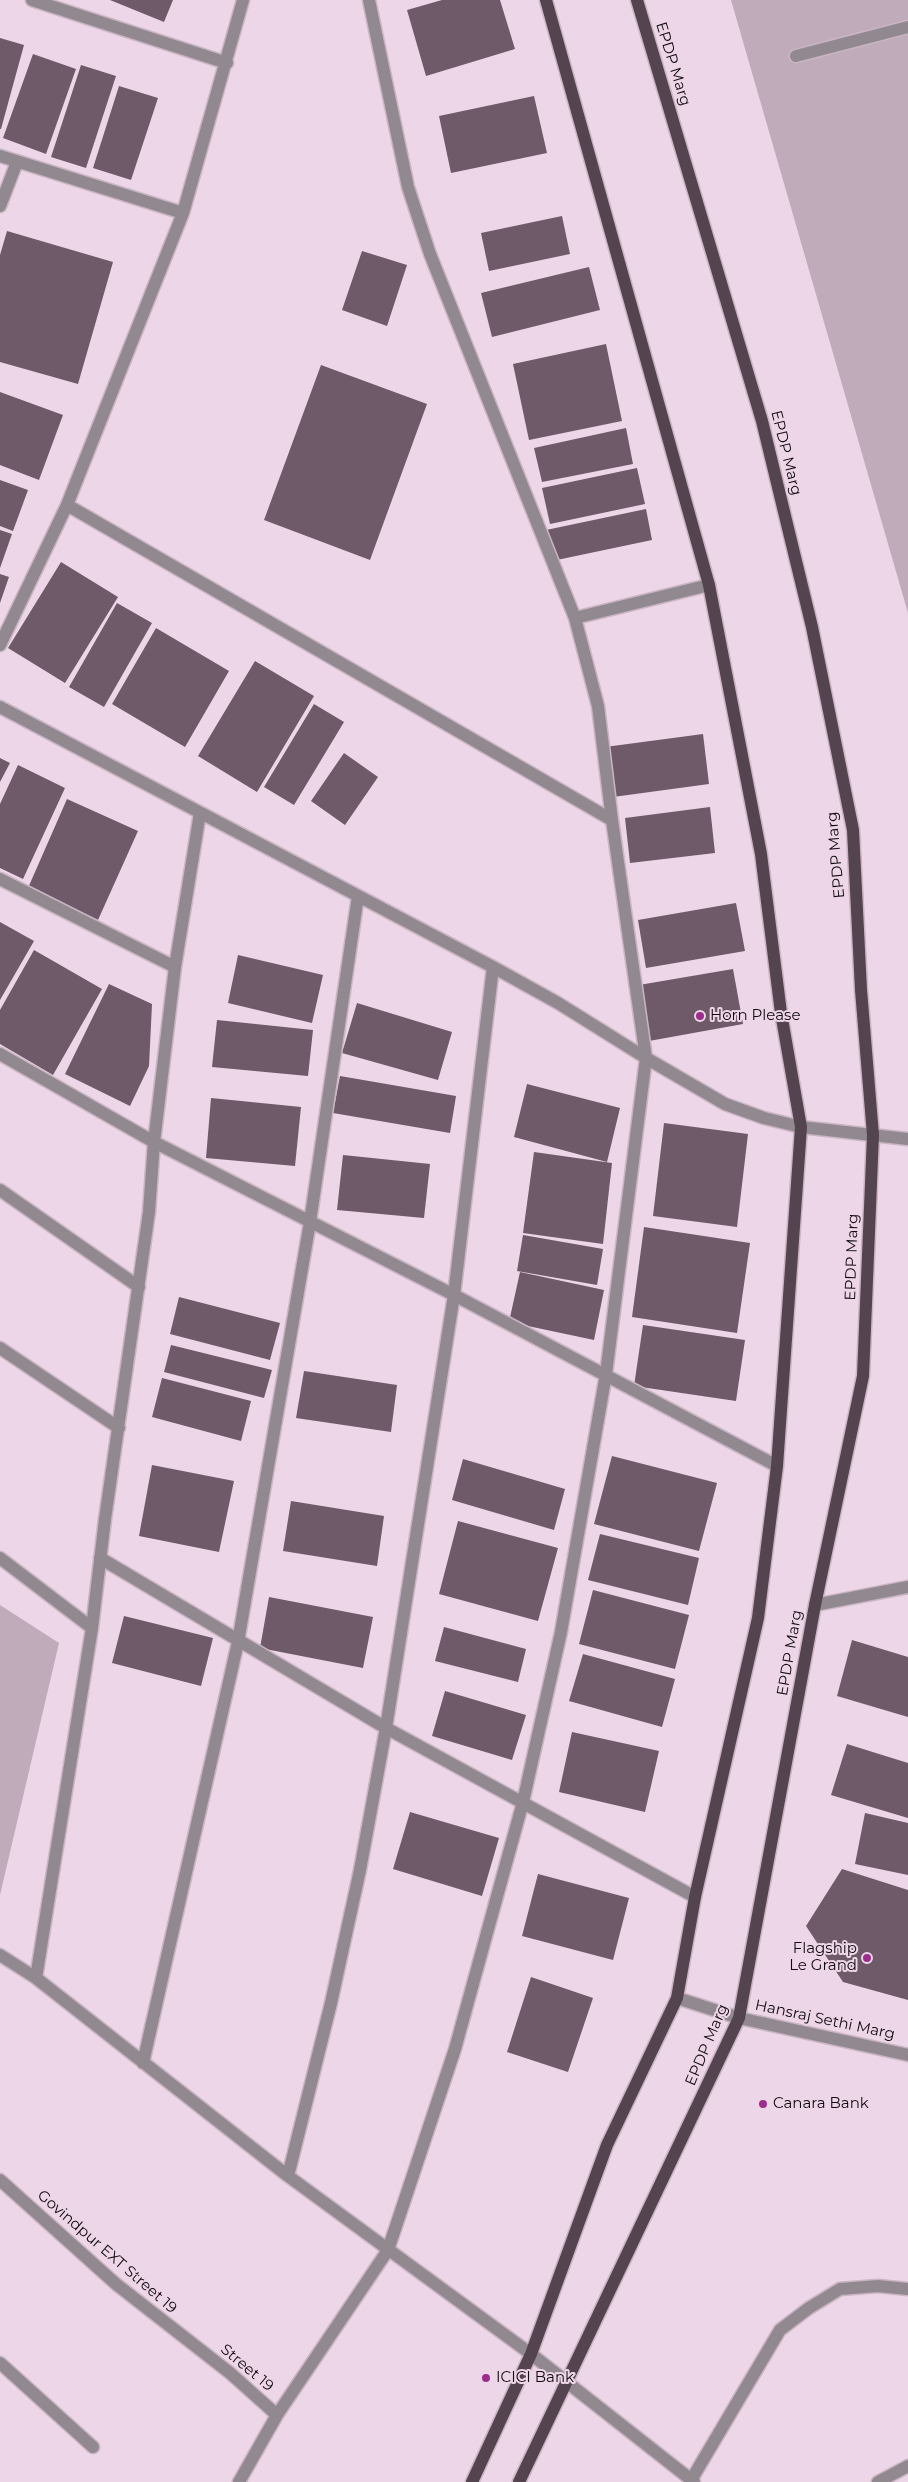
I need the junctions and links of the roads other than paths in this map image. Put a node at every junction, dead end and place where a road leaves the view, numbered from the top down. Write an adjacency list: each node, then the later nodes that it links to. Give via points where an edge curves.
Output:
1 (32, 0): 8 (street)
2 (243, 0): 8 (street)
3 (369, 0): 15 (street, via 408,187 430,254)
4 (546, 0): 14 (main road)
5 (637, 0): 27 (main road, EPDP Marg, via 762,421 812,627 853,830)
6 (908, 27): 7 (street)
7 (796, 56)
8 (227, 63): 12 (street)
9 (0, 156): 10 (street)
10 (17, 162): 11 (street); 12 (street)
11 (0, 206)
12 (183, 213): 13 (street)
13 (67, 505): 16 (street); 19 (street)
14 (709, 584): 15 (street); 26 (main road, via 761,854 781,1013)
15 (575, 618): 19 (street, via 598,706)
16 (0, 645)
17 (0, 707): 18 (street)
18 (200, 813): 21 (street); 22 (street)
19 (612, 820): 25 (street)
20 (0, 878): 22 (street)
21 (358, 896): 23 (street); 31 (street)
22 (175, 967): 29 (street)
23 (493, 967): 25 (street); 33 (street)
24 (0, 1054): 29 (street)
25 (646, 1058): 26 (street, via 725,1104); 35 (street)
26 (802, 1128): 27 (street); 37 (main road)
27 (873, 1135): 28 (street); 41 (main road, EPDP Marg, via 863,1376)
28 (908, 1138)
29 (154, 1142): 31 (street); 32 (street)
30 (0, 1190): 32 (street)
31 (310, 1222): 33 (street); 43 (street)
32 (139, 1287): 36 (street)
33 (454, 1294): 35 (street); 44 (street)
34 (0, 1348): 36 (street)
35 (606, 1374): 37 (street); 45 (street, via 561,1632)
36 (119, 1428): 39 (street)
37 (777, 1466): 46 (main road, via 758,1618)
38 (0, 1558): 42 (street)
39 (100, 1558): 42 (street); 43 (street)
40 (908, 1587): 41 (street)
41 (815, 1605): 50 (main road, EPDP Marg)
42 (92, 1628): 48 (street)
43 (238, 1642): 44 (street); 52 (street)
44 (386, 1728): 45 (street); 53 (street, via 331,2003)
45 (523, 1802): 46 (street); 55 (street, via 455,2049)
46 (695, 1897): 49 (main road)
47 (0, 1955): 48 (street)
48 (36, 1978): 52 (street)
49 (677, 1998): 50 (street, Hansraj Sethi Marg); 58 (main road, via 607,2145)
50 (739, 2018): 51 (street, Hansraj Sethi Marg); 60 (main road, EPDP Marg)
51 (908, 2055)
52 (144, 2063): 53 (street)
53 (288, 2176): 55 (street)
54 (0, 2180): 57 (street, Govindpur EXT Street 19, via 116,2284)
55 (388, 2250): 58 (street); 61 (street)
56 (908, 2289): 64 (street, via 878,2286 840,2289 780,2330)
57 (195, 2346): 61 (street, Street 19)
58 (531, 2354): 60 (street); 66 (main road)
59 (0, 2364): 62 (street)
60 (567, 2382): 64 (street); 67 (main road, EPDP Marg)
61 (277, 2415): 65 (street)
62 (93, 2447)
63 (908, 2466): 68 (street)
64 (692, 2481)
65 (239, 2482)
66 (472, 2482)
67 (519, 2482)
68 (878, 2482)

